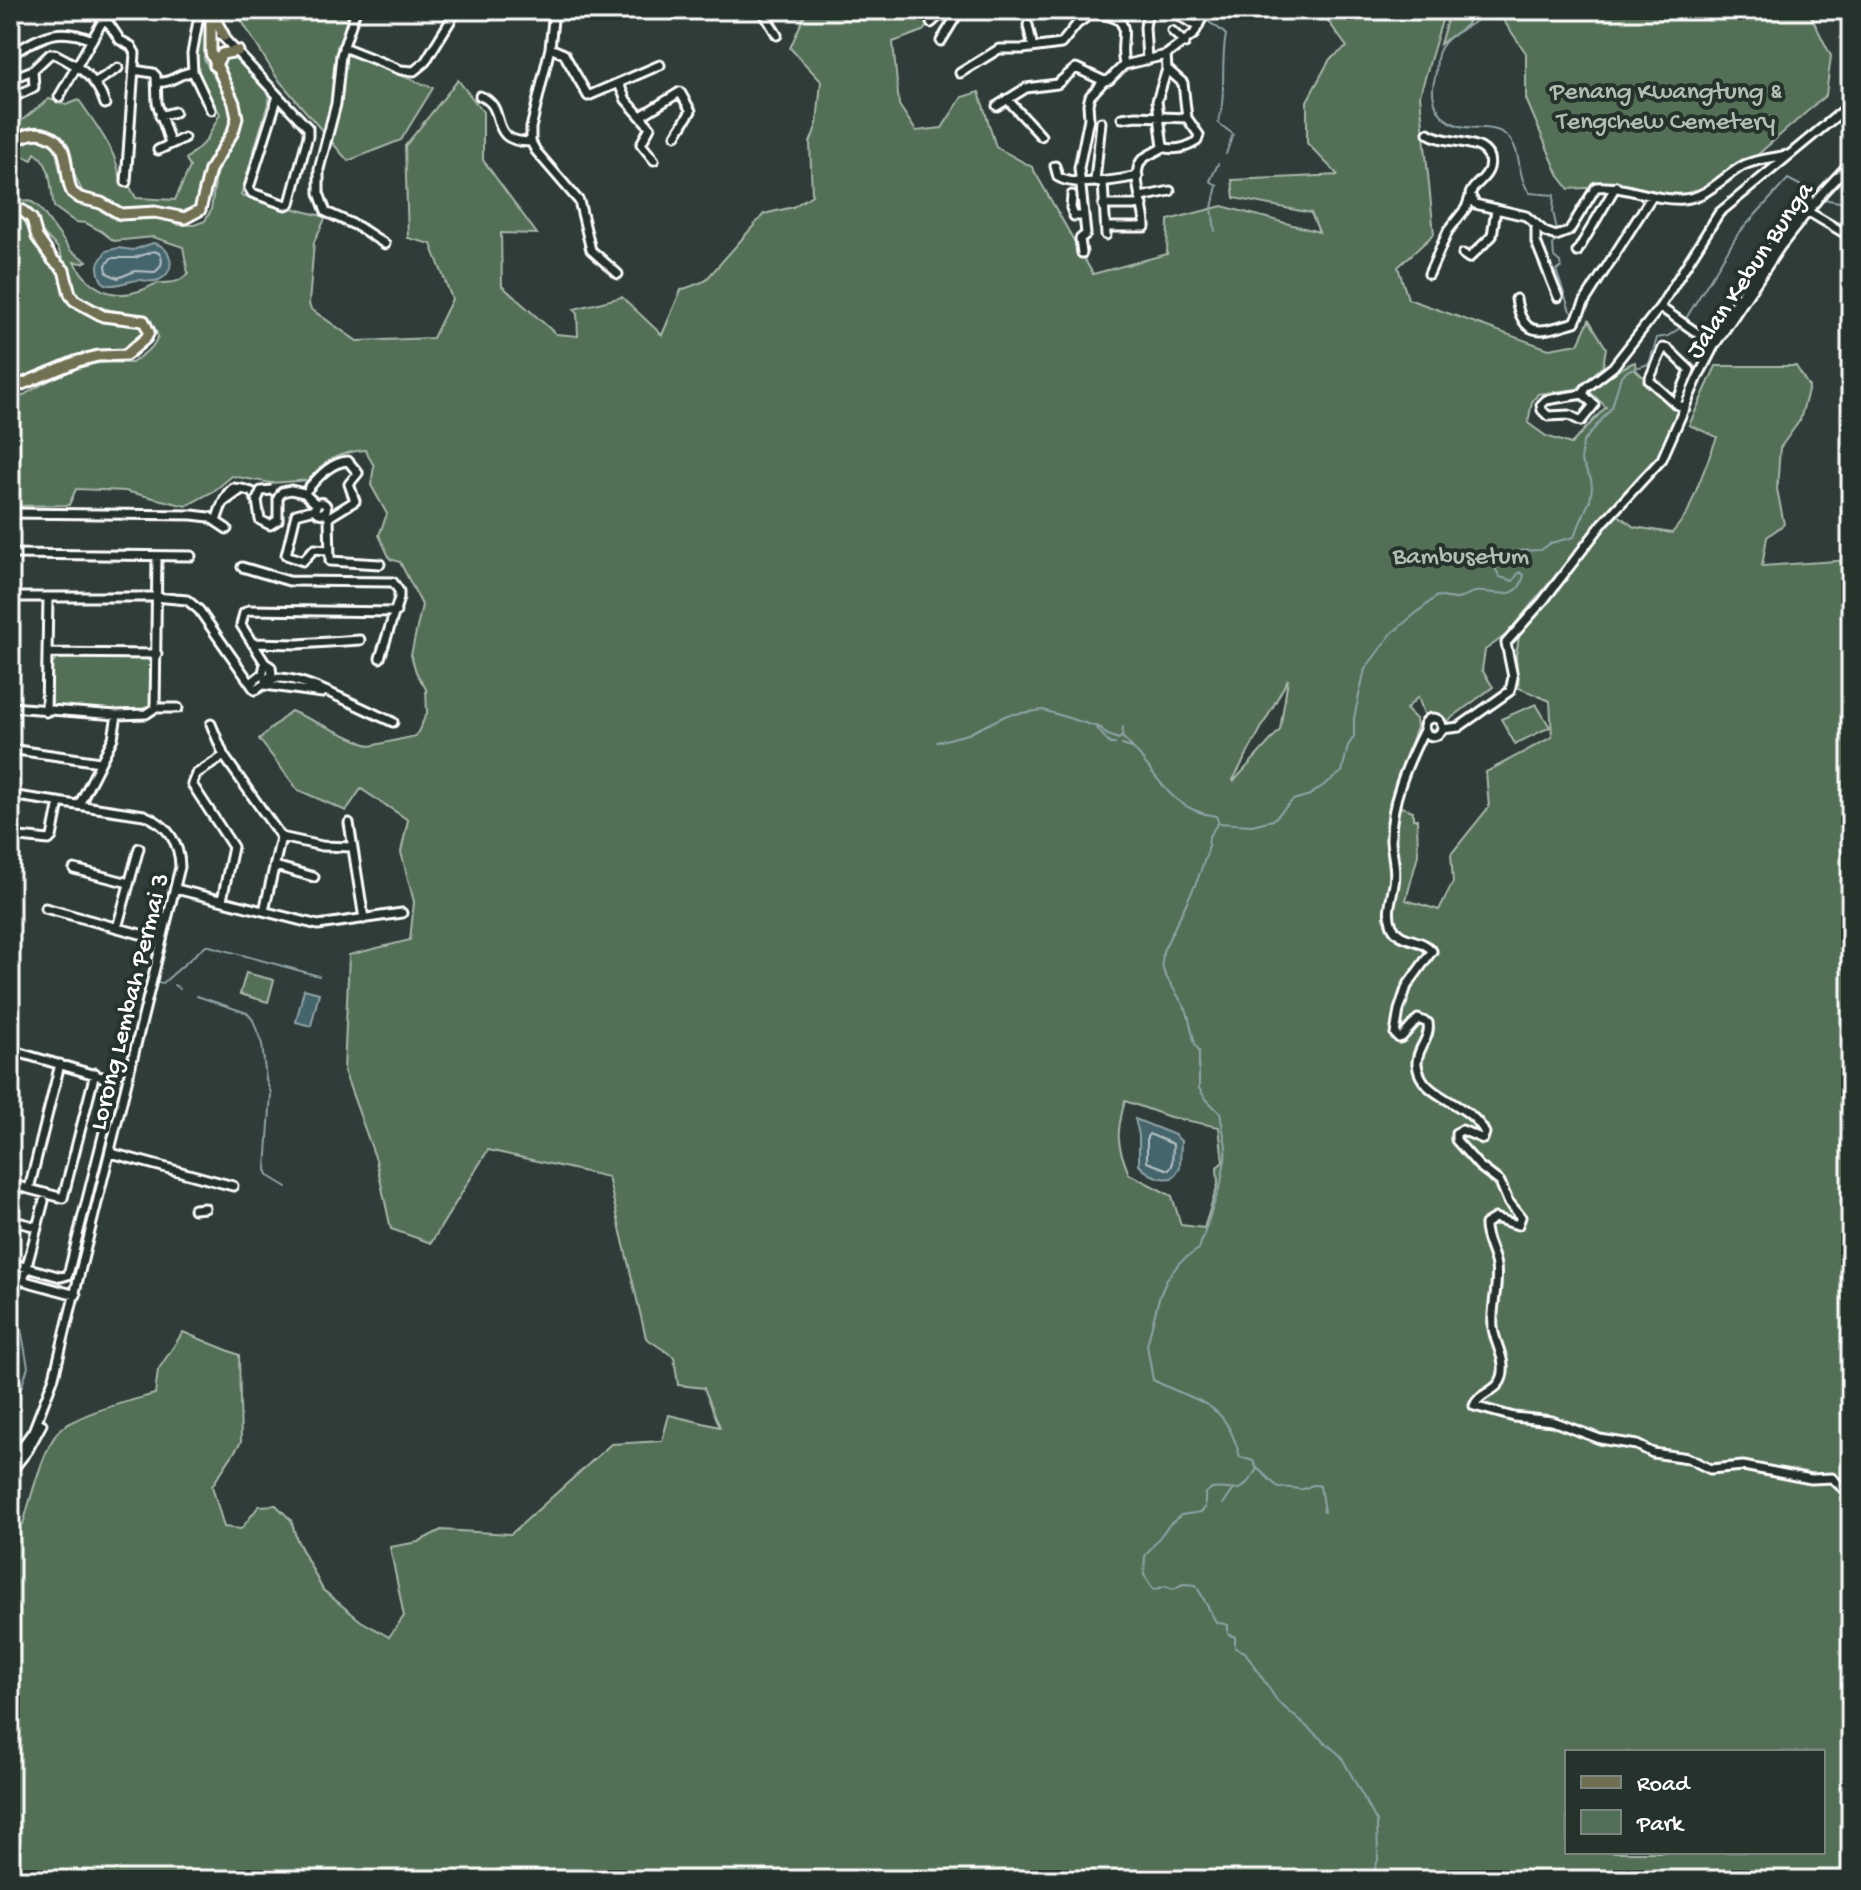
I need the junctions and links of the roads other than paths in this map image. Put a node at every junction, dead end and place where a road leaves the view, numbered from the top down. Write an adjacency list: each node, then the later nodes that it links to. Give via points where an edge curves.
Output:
1 (200, 10): 42 (street)
2 (211, 10): 22 (main road); 23 (main road)
3 (356, 10): 27 (street)
4 (457, 10): 27 (street, via 414,71)
5 (762, 10): 21 (street)
6 (945, 10): 16 (street)
7 (960, 10): 25 (street)
8 (1148, 10): 33 (street)
9 (1843, 10): 17 (street)
10 (554, 11): 28 (street)
11 (1084, 12): 19 (street); 35 (street, via 1122,22)
12 (1184, 12): 14 (street, via 1183,18)
13 (107, 14): 24 (street); 41 (street, via 120,40 133,49)
14 (1203, 18): 26 (street)
15 (1066, 22): 19 (street)
16 (931, 23)
17 (1851, 23)
18 (1028, 25): 29 (street)
19 (1075, 27): 29 (street, via 1061,44)
20 (1172, 31): 26 (street)
21 (777, 35)
22 (211, 36): 23 (street); 36 (main road)
23 (226, 38): 30 (street)
24 (92, 40): 31 (street, via 72,33 50,34); 37 (street)
25 (941, 41)
26 (1185, 43): 32 (street)
27 (343, 47): 96 (street, via 336,104 319,169 321,204 326,212)
28 (550, 48): 48 (street, via 564,54 588,96); 69 (street)
29 (1033, 48): 43 (street, via 999,49)
30 (238, 51): 36 (main road, via 225,52); 50 (street)
31 (10, 55)
32 (1166, 55): 33 (street); 39 (street)
33 (1147, 60): 35 (street)
34 (660, 65): 48 (street)
35 (1124, 65): 45 (street)
36 (215, 66): 70 (main road, via 234,103 236,125 210,170 200,210 192,216 116,213 72,192 62,147 52,137 35,133)
37 (77, 67): 40 (street, via 50,54); 46 (street); 52 (street)
38 (118, 68): 46 (street)
39 (1167, 69): 61 (street); 63 (street, via 1183,83)
40 (33, 70): 44 (street); 49 (street, via 34,87)
41 (134, 70): 47 (street, via 153,73); 81 (street)
42 (193, 72): 47 (street); 57 (street)
43 (960, 73)
44 (10, 79)
45 (1104, 81): 53 (street, via 1076,68 1057,84 1026,88); 79 (street, via 1088,104)
46 (96, 82): 54 (street)
47 (157, 82): 59 (street)
48 (619, 84): 60 (street)
49 (16, 96)
50 (278, 96): 50 (street, via 308,128 286,205 249,188)
51 (480, 96): 69 (street, via 491,102 506,136)
52 (59, 97)
53 (1007, 99): 56 (street); 67 (street)
54 (105, 104)
55 (1851, 104): 74 (street)
56 (997, 106)
57 (211, 110)
58 (175, 112): 59 (street)
59 (160, 116): 71 (street)
60 (641, 116): 66 (street, via 680,92 691,111); 75 (street, via 650,128 641,144)
61 (1158, 117): 62 (street); 63 (street); 72 (street)
62 (1122, 118)
63 (1187, 118): 72 (street, via 1199,132 1197,141 1174,150)
64 (1101, 122): 80 (street)
65 (1428, 133): 88 (street, via 1475,145 1488,155 1490,164 1473,186)
66 (676, 135)
67 (1041, 136)
68 (184, 138): 71 (street)
69 (531, 142): 100 (street, via 579,201 591,250)
70 (10, 143)
71 (170, 143): 73 (street)
72 (1163, 147): 78 (street, via 1142,159)
73 (158, 150)
74 (1787, 155): 85 (street, via 1743,166 1699,195); 104 (street, via 1719,213)
75 (654, 160)
76 (1851, 162): 92 (street, Jalan Kebun Bunga)
77 (1055, 166): 79 (street, via 1060,180)
78 (1138, 176): 80 (street); 87 (street)
79 (1081, 181): 80 (street); 93 (street)
80 (1099, 181): 89 (street)
81 (126, 182)
82 (1616, 186): 85 (street); 94 (street, via 1596,187 1569,231 1554,236); 97 (street)
83 (1170, 191): 87 (street)
84 (1072, 195): 93 (street, via 1074,216)
85 (1652, 196): 103 (street, via 1575,322 1543,332 1530,327 1519,316)
86 (1809, 199): 92 (street)
87 (1142, 201): 89 (street); 89 (street, via 1144,228 1106,231)
88 (1473, 201): 91 (street); 101 (street, via 1448,231)
89 (1103, 205)
90 (10, 207): 106 (main road, via 32,219 37,237 64,270 74,300 103,316 144,321 149,328 146,338 126,355 78,361)
91 (1496, 209): 94 (street); 99 (street, via 1492,236 1469,258)
92 (1805, 209): 95 (street); 105 (street, Jalan Kebun Bunga)
93 (1084, 216): 98 (street)
94 (1536, 224): 102 (street, via 1536,242)
95 (1851, 237)
96 (385, 244)
97 (1577, 252)
98 (1082, 253)
99 (1463, 254)
100 (618, 274)
101 (1429, 274)
102 (1558, 297)
103 (1516, 299)
104 (1660, 307): 105 (street); 107 (street, via 1613,367)
105 (1712, 344): 109 (street, Jalan Kebun Bunga)
106 (10, 389)
107 (1583, 394): 107 (street, via 1546,400 1542,410 1548,416 1569,415 1581,421 1594,405)
108 (1676, 404): 108 (street, via 1690,371 1663,348 1649,381); 109 (street)
109 (1685, 408): 143 (street, Jalan Kebun Bunga, via 1654,470 1603,523 1506,643 1513,684 1505,695 1459,727)
110 (304, 493): 111 (street); 113 (street, via 338,463 352,464 358,473 349,484 355,501); 114 (street, bridge, via 282,492 278,498 278,520 270,525 260,520 261,491 272,490 280,498 279,520 268,525 260,521 255,494 233,488)
111 (316, 507): 113 (street); 116 (street, via 296,514 286,555 303,561 314,549)
112 (10, 513): 114 (street, via 192,515)
113 (327, 515): 116 (street)
114 (216, 521): 115 (street)
115 (227, 529)
116 (328, 550): 120 (street, via 331,562)
117 (10, 554): 118 (street)
118 (157, 556): 119 (street); 127 (street)
119 (191, 556)
120 (380, 564)
121 (242, 567): 123 (street, via 277,579)
122 (338, 567): 123 (street)
123 (338, 580): 129 (street, via 393,582 399,591)
124 (10, 597): 125 (street)
125 (48, 597): 126 (street); 132 (street)
126 (103, 597): 127 (street); 128 (street)
127 (155, 597): 133 (street); 135 (street, via 193,604)
128 (103, 609)
129 (396, 612): 131 (street, via 249,610 241,625); 134 (street)
130 (360, 640): 131 (street)
131 (252, 643): 135 (street, via 265,663)
132 (47, 653): 133 (street); 139 (street)
133 (157, 654): 137 (street)
134 (380, 658)
135 (252, 685): 141 (street, via 257,690 265,685 327,693)
136 (10, 707): 139 (street)
137 (155, 708): 138 (street); 140 (street, via 146,714)
138 (178, 708)
139 (46, 712): 140 (street)
140 (117, 715): 147 (street, via 113,738)
141 (393, 722)
142 (211, 724): 146 (street)
143 (1442, 729): 144 (street, via 1434,736); 144 (street, via 1434,717)
144 (1424, 730): 191 (street, via 1393,810 1395,883 1390,911 1398,935 1432,951 1407,986 1395,1034 1402,1037 1418,1019 1428,1023 1418,1068 1435,1093 1481,1124 1483,1139 1462,1130 1456,1140 1500,1182 1521,1217 1518,1225 1495,1218 1485,1224 1497,1270 1494,1330 1503,1369 1500,1383 1474,1406 1552,1421 1600,1439 1688,1458 1710,1469 1743,1466 1832,1478)
145 (10, 749): 147 (street)
146 (224, 756): 153 (street); 161 (street, via 193,778 193,787 233,847)
147 (100, 762): 150 (street)
148 (10, 795): 149 (street, Lorong Lembah Permai 3)
149 (59, 802): 150 (street, Lorong Lembah Permai 3); 152 (street, via 49,840)
150 (79, 805): 160 (street, Lorong Lembah Permai 3, via 144,815 161,824 178,849)
151 (349, 823): 154 (street)
152 (10, 836)
153 (281, 837): 154 (street); 156 (street)
154 (352, 847): 165 (street)
155 (139, 848): 159 (street)
156 (275, 866): 158 (street); 163 (street)
157 (74, 869): 159 (street)
158 (314, 877)
159 (129, 883): 166 (street)
160 (176, 889): 161 (street); 167 (street, Lorong Lembah Permai 3)
161 (222, 900): 163 (street)
162 (45, 908): 166 (street)
163 (264, 911): 165 (street, via 318,925)
164 (402, 913): 165 (street)
165 (364, 919)
166 (117, 928): 167 (street)
167 (162, 940): 174 (street, Lorong Lembah Permai 3)
168 (13, 1051): 169 (street); 171 (street)
169 (60, 1064): 172 (street); 178 (street)
170 (121, 1064): 173 (street)
171 (10, 1072)
172 (97, 1074): 173 (street); 178 (street, via 63,1198)
173 (114, 1077): 174 (street); 185 (street, via 66,1277)
174 (128, 1080): 175 (street, Lorong Lembah Permai 3)
175 (111, 1153): 177 (street); 188 (street, Lorong Lembah Permai 3)
176 (10, 1184): 178 (street)
177 (233, 1186)
178 (29, 1189)
179 (44, 1201): 183 (street)
180 (205, 1208): 181 (street)
181 (194, 1209)
182 (10, 1220): 183 (street)
183 (37, 1227): 185 (street)
184 (10, 1263): 185 (street)
185 (27, 1267): 187 (street)
186 (10, 1277): 187 (street)
187 (23, 1281): 188 (street)
188 (76, 1295): 189 (street, via 44,1409); 190 (street, via 44,1417)
189 (10, 1463)
190 (10, 1473)
191 (1851, 1496)

